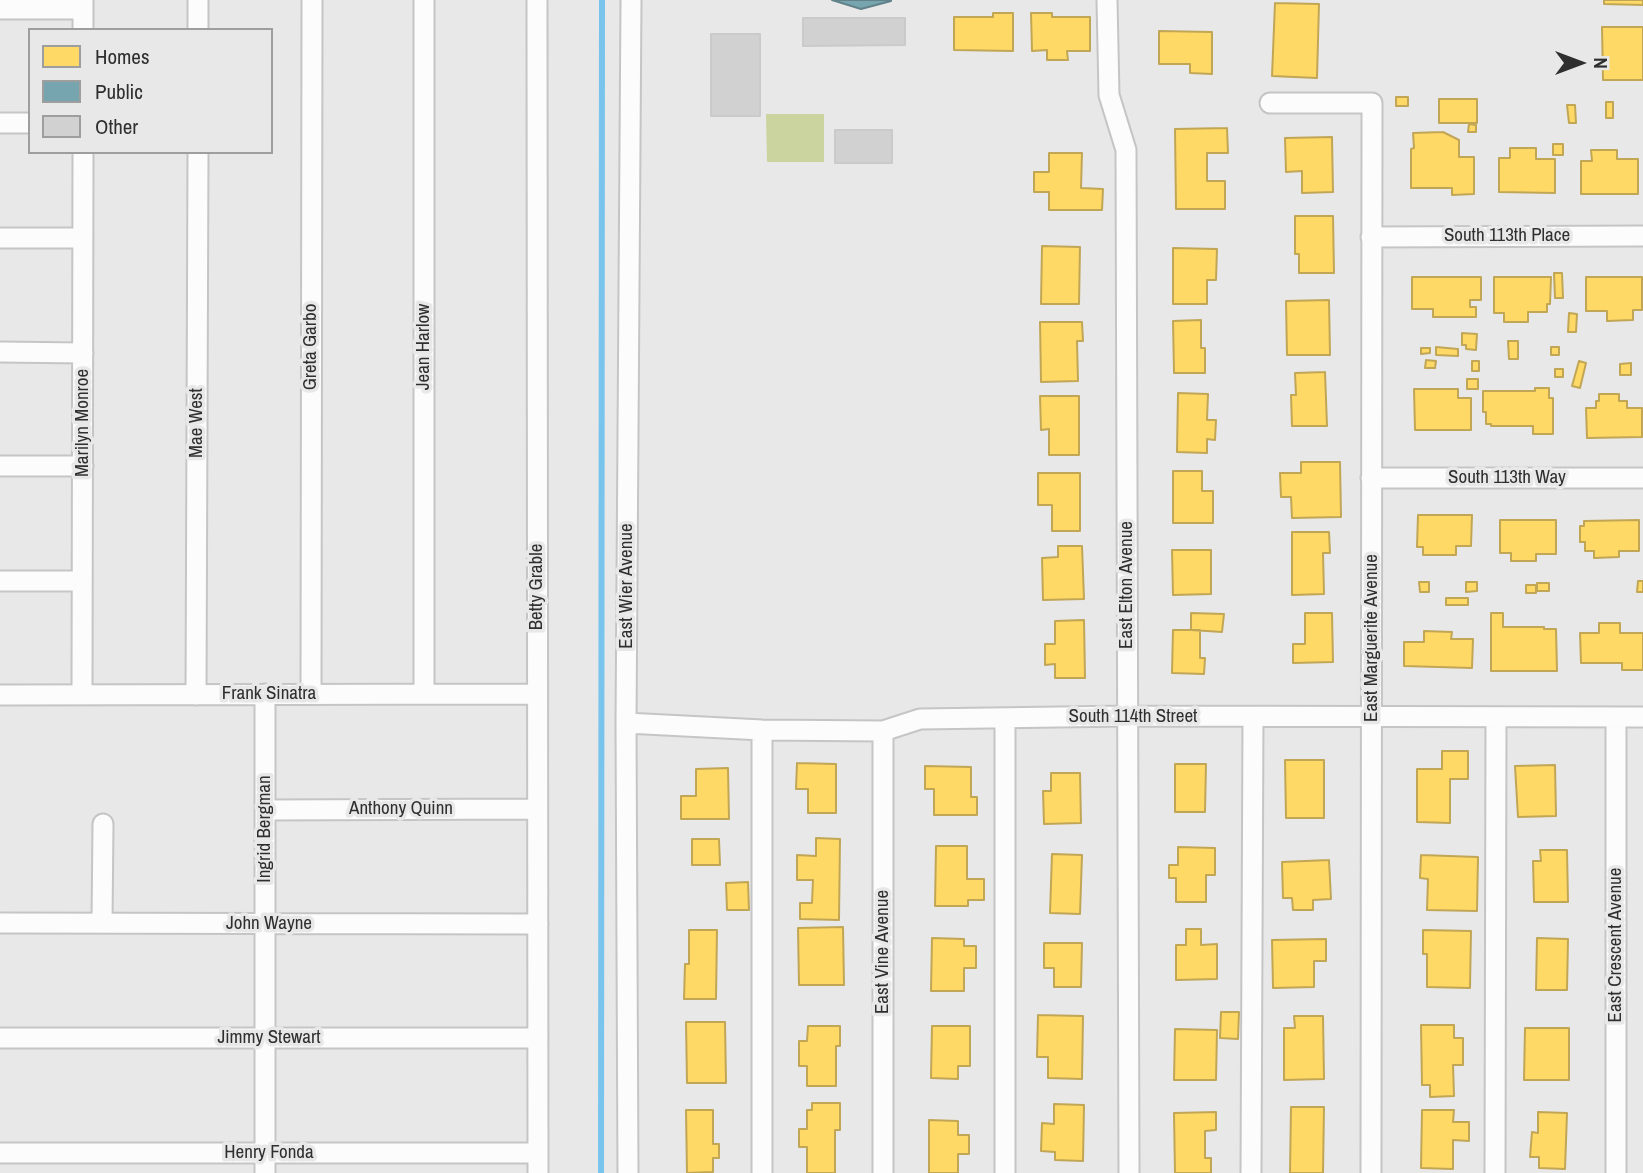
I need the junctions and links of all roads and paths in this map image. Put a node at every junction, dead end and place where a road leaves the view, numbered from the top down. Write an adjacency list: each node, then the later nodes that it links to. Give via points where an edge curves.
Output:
1 (198, 0): 10 (street)
2 (312, 0): 29 (street, Greta Garbo)
3 (424, 0): 30 (street, Jean Harlow)
4 (537, 0): 31 (street, Betty Grable)
5 (631, 0): 42 (street, East Wier Avenue)
6 (1107, 0): 35 (street, East Elton Avenue, via 1109,95 1126,150)
7 (83, 4): 8 (street); 9 (street)
8 (0, 9)
9 (83, 28)
10 (198, 28)
11 (1270, 103): 17 (street, East Marguerite Avenue, via 1372,103)
12 (0, 123): 13 (street)
13 (28, 123)
14 (83, 154): 19 (street, Marilyn Monroe)
15 (198, 154): 34 (street, Mae West)
16 (1643, 236): 17 (street, South 113th Place)
17 (1371, 237): 24 (street, East Marguerite Avenue)
18 (0, 238): 19 (street)
19 (83, 238): 21 (street, Marilyn Monroe)
20 (0, 352): 21 (street)
21 (83, 352): 23 (street, Marilyn Monroe)
22 (0, 466): 23 (street)
23 (83, 466): 27 (street, Marilyn Monroe)
24 (1371, 478): 25 (street, South 113th Way); 37 (street, East Marguerite Avenue)
25 (1643, 478)
26 (0, 580): 27 (street)
27 (82, 580): 33 (street, Marilyn Monroe)
28 (265, 694): 29 (street, Frank Sinatra); 34 (street, Frank Sinatra); 46 (street, Ingrid Bergman)
29 (311, 694): 30 (street, Frank Sinatra)
30 (424, 694): 31 (street, Frank Sinatra)
31 (537, 694): 45 (street, Betty Grable)
32 (0, 695): 33 (street, Frank Sinatra)
33 (82, 695): 34 (street, Frank Sinatra)
34 (196, 695)
35 (1128, 716): 36 (street, South 114th Street); 41 (street, South 114th Street); 62 (street, East Elton Avenue)
36 (1252, 717): 37 (street, South 114th Street); 63 (street)
37 (1372, 717): 38 (street, South 114th Street); 64 (street, East Marguerite Avenue)
38 (1496, 717): 39 (street, South 114th Street); 65 (street)
39 (1616, 717): 40 (street, South 114th Street); 66 (street, East Crescent Avenue)
40 (1643, 717)
41 (1005, 718): 44 (street, South 114th Street, via 920,719); 61 (street)
42 (626, 723): 43 (street, South 114th Street); 58 (street, East Wier Avenue)
43 (762, 730): 44 (street, South 114th Street); 59 (street)
44 (883, 732): 60 (street, East Vine Avenue)
45 (537, 809): 46 (street, Anthony Quinn); 51 (street, Betty Grable)
46 (265, 810): 50 (street, Ingrid Bergman)
47 (103, 824): 49 (street)
48 (0, 923): 49 (street, John Wayne)
49 (102, 923): 50 (street, John Wayne)
50 (265, 924): 51 (street, John Wayne); 53 (street, Ingrid Bergman)
51 (538, 925): 54 (street, Betty Grable)
52 (0, 1038): 53 (street, Jimmy Stewart)
53 (265, 1038): 54 (street, Jimmy Stewart); 56 (street, Ingrid Bergman)
54 (538, 1038): 57 (street, Betty Grable)
55 (0, 1153): 56 (street, Henry Fonda)
56 (265, 1163): 57 (street, Henry Fonda)
57 (538, 1163)
58 (628, 1173)
59 (762, 1173)
60 (883, 1173)
61 (1005, 1173)
62 (1129, 1173)
63 (1251, 1173)
64 (1371, 1173)
65 (1495, 1173)
66 (1616, 1173)

